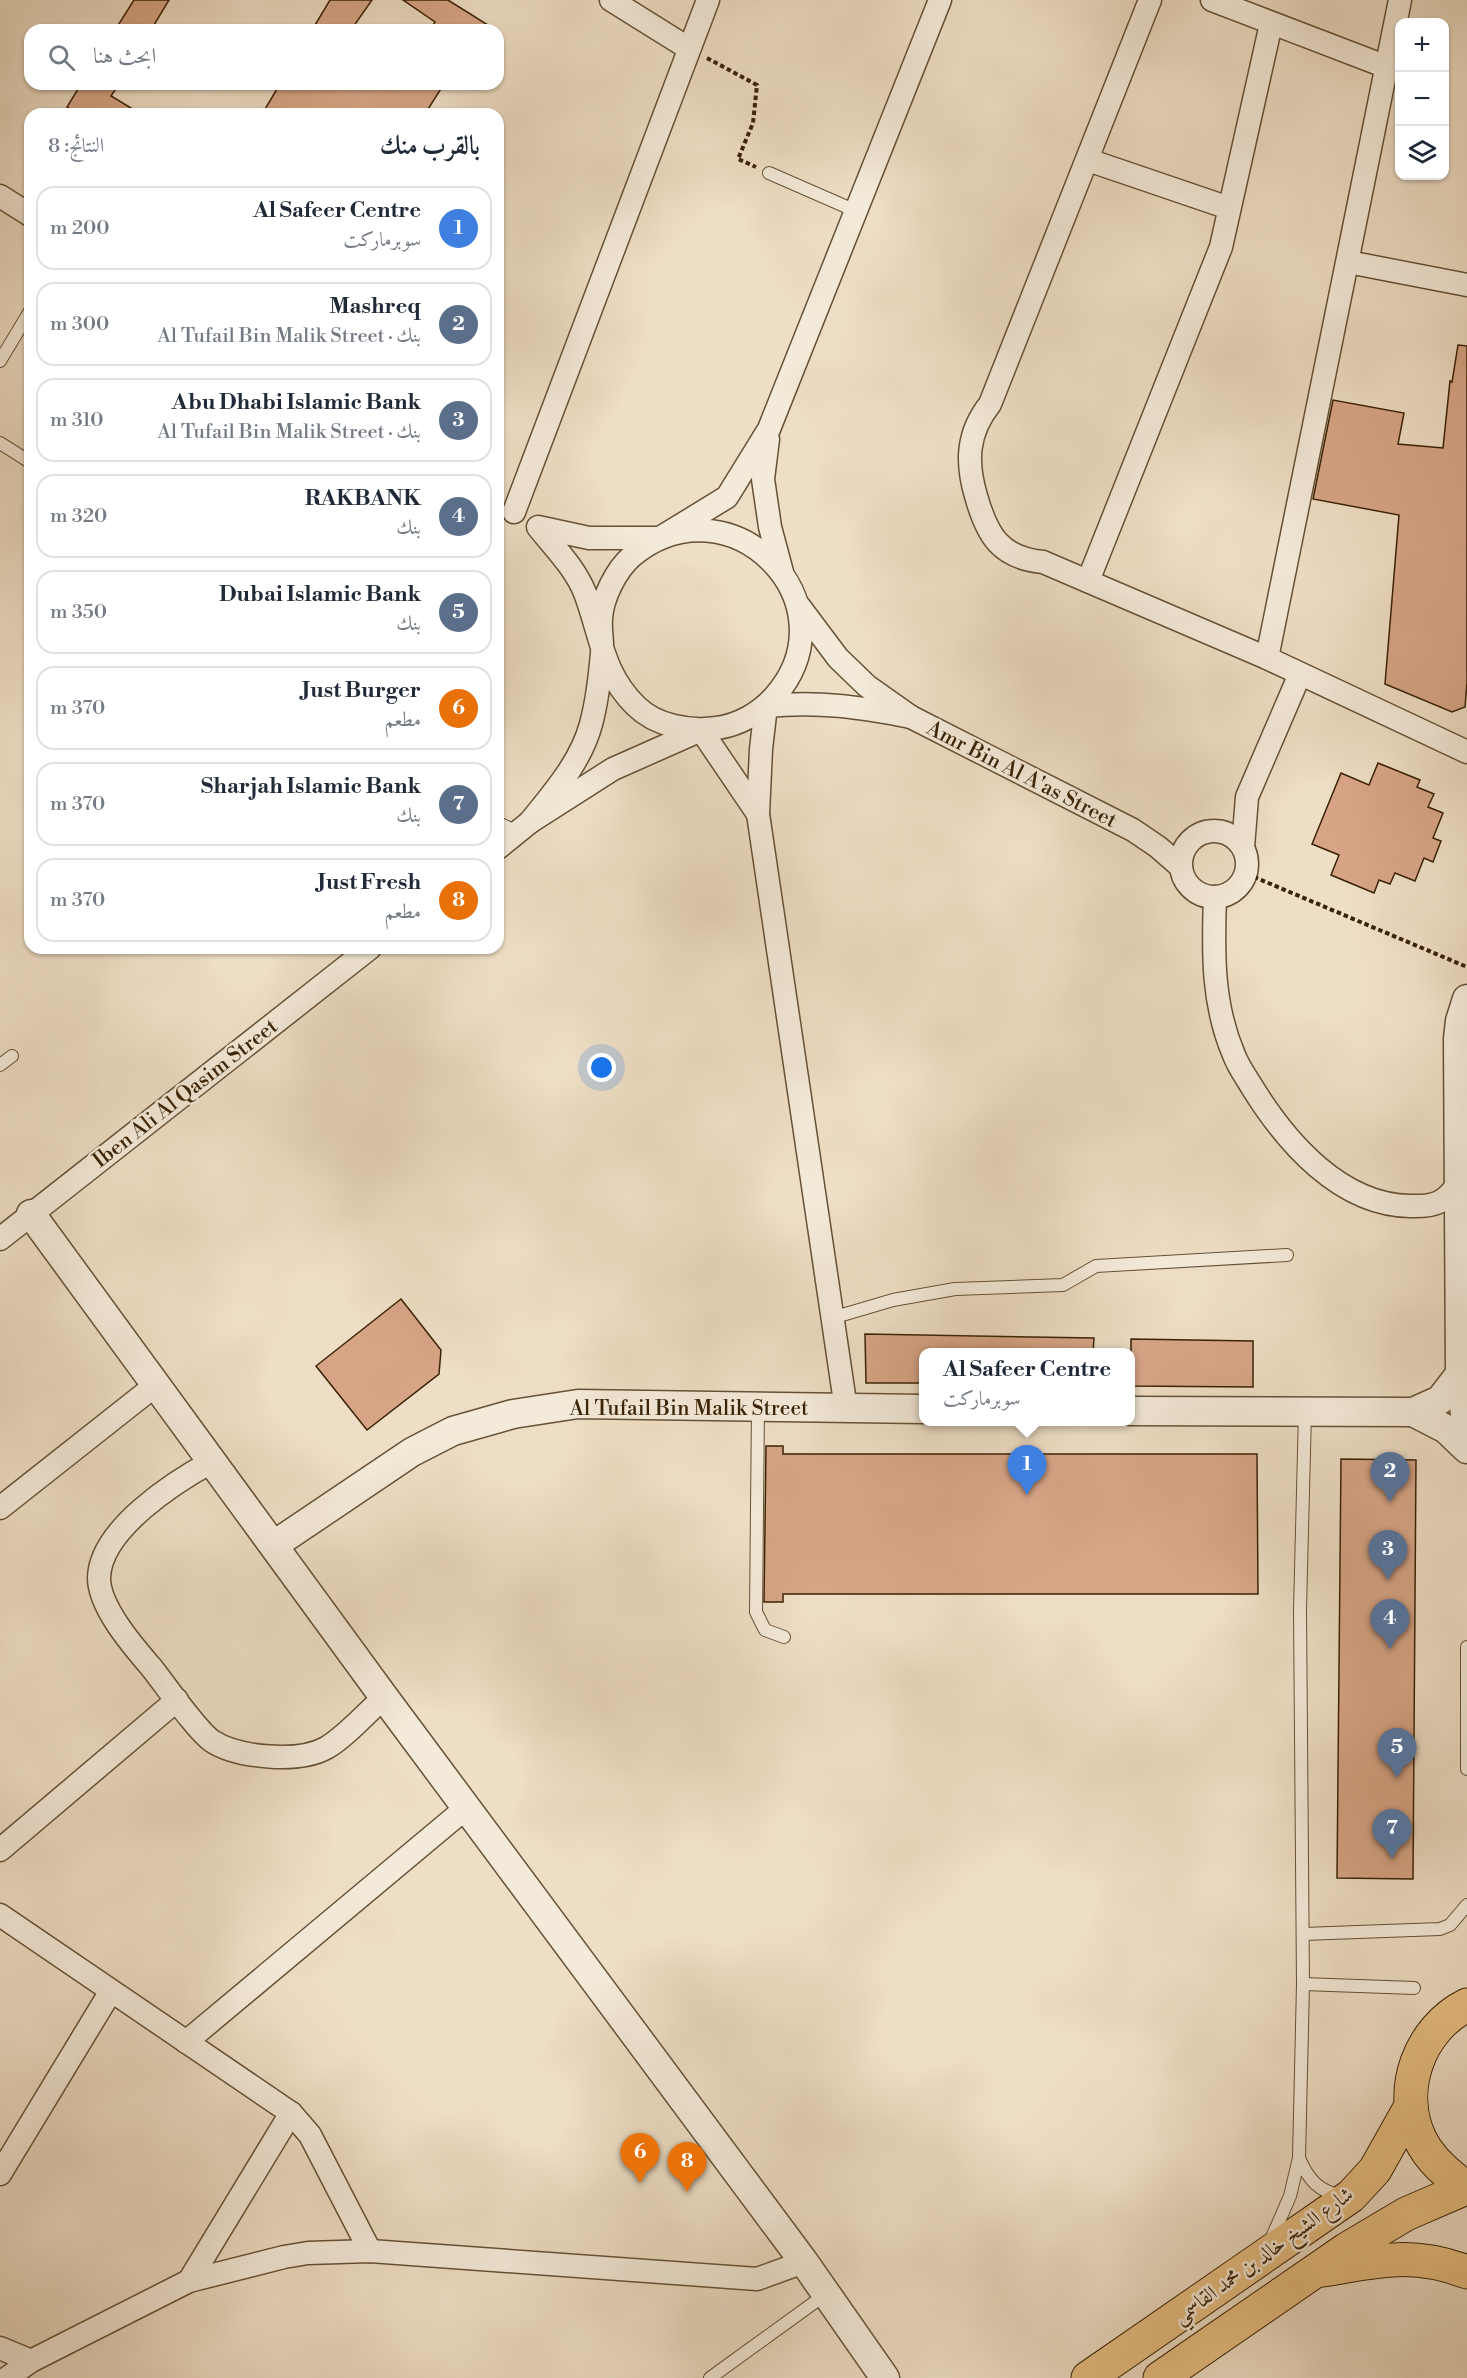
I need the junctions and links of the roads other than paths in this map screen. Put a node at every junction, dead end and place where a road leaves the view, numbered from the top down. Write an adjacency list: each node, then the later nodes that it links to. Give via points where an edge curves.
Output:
1 (611, 0): 8 (street)
2 (708, 0): 8 (street)
3 (940, 0): 15 (street)
4 (1150, 0): 10 (street)
5 (1212, 0): 7 (street)
6 (1400, 0): 9 (street)
7 (1271, 24): 9 (street); 13 (street)
8 (688, 48): 23 (street)
9 (1387, 67): 16 (street)
10 (1088, 160): 13 (street); 27 (street, via 990,404 981,467 993,511 1006,533 1036,552 1043,562)
11 (769, 173): 15 (lane)
12 (0, 196): 14 (street)
13 (1229, 208): 27 (street, via 1221,247)
14 (24, 210)
15 (856, 211): 20 (street)
16 (1348, 262): 17 (street); 30 (street)
17 (1467, 285)
18 (24, 321): 19 (lane)
19 (0, 361)
20 (769, 429): 25 (street, via 728,497); 26 (street, via 763,479)
21 (0, 443): 22 (lane)
22 (24, 458)
23 (506, 507): 24 (street)
24 (538, 527): 25 (street, via 589,538); 29 (street, via 580,582)
25 (660, 538): 26 (street, via 693,530 727,533 758,548); 29 (street, via 631,557 610,584 600,617)
26 (782, 572): 28 (street)
27 (1088, 581): 30 (street)
28 (797, 604): 32 (street, via 801,632 796,659 785,685); 33 (street, Amr Bin Al A'as Street, via 838,658 867,686)
29 (602, 652): 34 (street, via 615,683 638,708 667,725); 40 (street, via 591,725 582,746 569,770)
30 (1267, 658): 31 (street)
31 (1300, 674): 35 (street); 38 (street)
32 (766, 706): 33 (street, Amr Bin Al A'as Street, via 839,704); 34 (street, via 736,723); 39 (street)
33 (911, 717): 41 (street, Amr Bin Al A'as Street)
34 (701, 730): 39 (street); 40 (street, via 613,769)
35 (1440, 740): 36 (street); 37 (street)
36 (1467, 740)
37 (1467, 752)
38 (1247, 797): 42 (street, via 1229,816); 44 (street)
39 (758, 814): 57 (street)
40 (515, 826): 43 (street)
41 (1133, 830): 42 (street, Amr Bin Al A'as Street); 45 (street, Amr Bin Al A'as Street)
42 (1201, 834): 44 (street, via 1228,833); 45 (street, via 1181,855)
43 (504, 840)
44 (1243, 847): 46 (street, via 1248,860 1247,874 1234,891)
45 (1181, 867): 46 (street, via 1183,877 1196,892)
46 (1215, 897): 52 (street, via 1212,964 1218,1005 1234,1056 1268,1112 1300,1150 1332,1178 1371,1200 1393,1206)
47 (362, 954): 53 (street, Iben Ali Al Qasim Street)
48 (1467, 999): 51 (street, via 1458,1039)
49 (12, 1056): 50 (lane)
50 (0, 1065)
51 (1459, 1182): 52 (street, via 1440,1204); 54 (street)
52 (1423, 1206): 54 (street)
53 (31, 1214): 55 (street, Iben Ali Al Qasim Street); 59 (street)
54 (1460, 1235): 58 (street)
55 (0, 1239)
56 (1287, 1255): 57 (lane, via 1096,1266 1063,1285 955,1288 893,1300)
57 (832, 1318): 61 (street)
58 (1461, 1374): 65 (street, via 1440,1400); 66 (street)
59 (157, 1384): 68 (street); 69 (street)
60 (758, 1407): 61 (street, Al Tufail Bin Malik Street); 70 (street, Al Tufail Bin Malik Street, via 578,1404 503,1417 453,1431 412,1452); 71 (lane, via 756,1612 765,1630)
61 (846, 1409): 62 (street, Al Tufail Bin Malik Street)
62 (919, 1409)
63 (1135, 1411): 64 (street)
64 (1305, 1412): 65 (street); 80 (lane, via 1300,1628)
65 (1413, 1412): 67 (street, via 1446,1429)
66 (1467, 1430)
67 (1467, 1449)
68 (213, 1461): 70 (street); 74 (street, via 164,1491 122,1530 105,1555 99,1578 108,1607 128,1640)
69 (0, 1508)
70 (274, 1545): 73 (street)
71 (784, 1637)
72 (1467, 1647): 75 (lane)
73 (384, 1697): 74 (street, via 326,1748 290,1759 250,1754 212,1740); 76 (street)
74 (177, 1700): 77 (street)
75 (1467, 1769)
76 (466, 1808): 85 (street); 94 (street)
77 (0, 1850)
78 (1467, 1905): 80 (lane, via 1450,1925 1440,1929)
79 (0, 1915): 83 (street)
80 (1303, 1934): 81 (lane)
81 (1303, 1984): 82 (lane); 88 (lane)
82 (1414, 1988)
83 (111, 1991): 85 (street); 89 (street)
84 (1467, 2005): 86 (highway, via 1435,2029 1420,2052 1412,2078)
85 (186, 2042): 87 (street)
86 (1411, 2106): 90 (highway, via 1420,2139 1439,2167); 91 (highway, شارع الشيخ خالد بن محمد القاسمي, via 1375,2170)
87 (291, 2113): 92 (street, via 310,2135); 97 (street)
88 (1299, 2158): 91 (lane, via 1307,2176 1322,2190); 93 (lane, via 1284,2214)
89 (0, 2175)
90 (1467, 2188): 95 (highway, شارع الشيخ خالد بن محمد القاسمي, via 1406,2214)
91 (1351, 2196): 93 (highway, شارع الشيخ خالد بن محمد القاسمي)
92 (370, 2251): 94 (street, via 757,2279); 97 (street, via 292,2256)
93 (1262, 2259): 104 (highway, شارع الشيخ خالد بن محمد القاسمي)
94 (804, 2262): 98 (street)
95 (1313, 2272): 96 (highway, via 1384,2259 1413,2258); 105 (highway, شارع الشيخ خالد بن محمد القاسمي)
96 (1467, 2272)
97 (189, 2281): 100 (street)
98 (826, 2294): 102 (lane); 103 (street)
99 (0, 2348): 100 (street)
100 (31, 2361): 101 (street)
101 (7, 2378)
102 (710, 2378)
103 (885, 2378)
104 (1088, 2378)
105 (1160, 2378)

